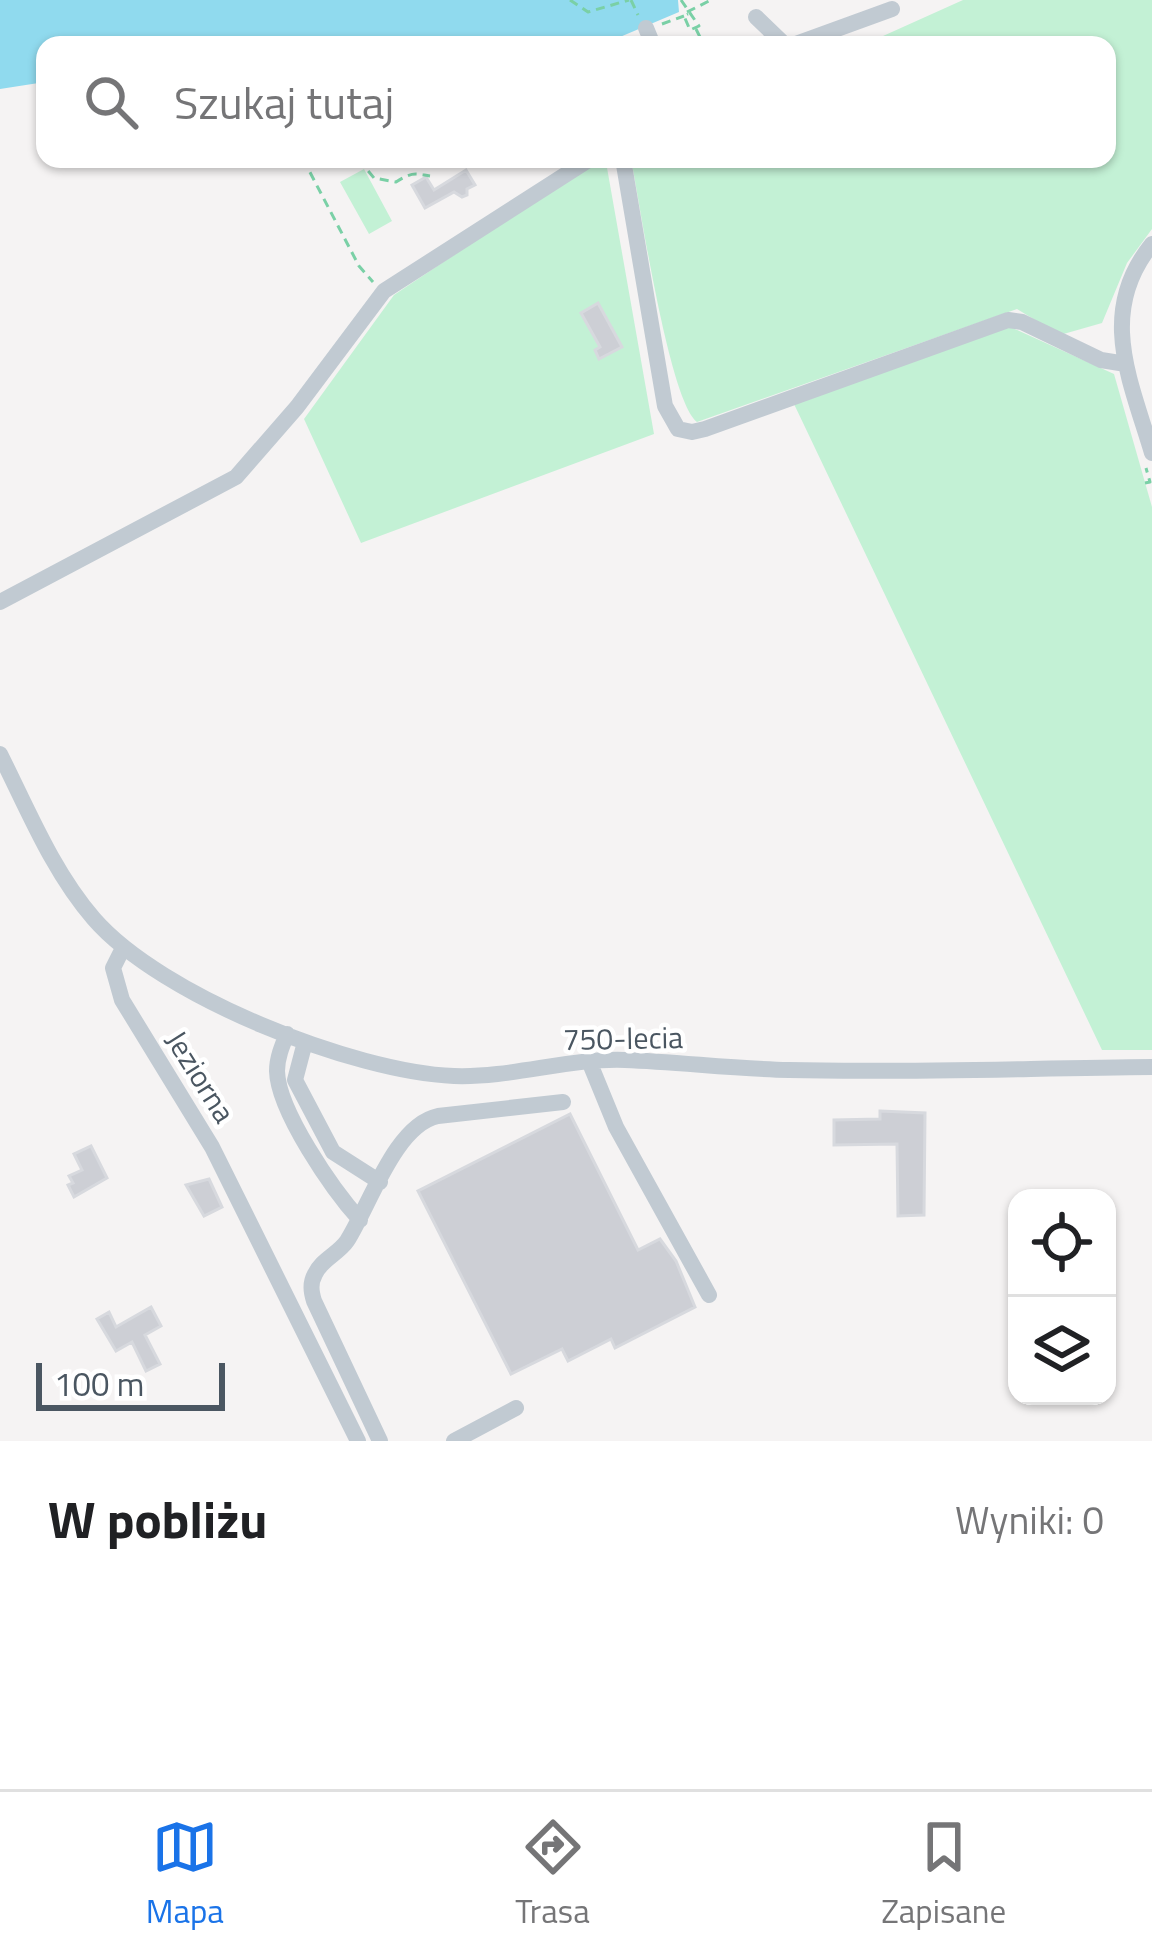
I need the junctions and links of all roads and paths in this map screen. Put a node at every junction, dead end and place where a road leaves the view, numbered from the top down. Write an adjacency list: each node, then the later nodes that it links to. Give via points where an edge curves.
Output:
1 (570, 0): 2 (path, via 588,12)
2 (630, 0): 5 (path)
3 (681, 0): 7 (path)
4 (711, 0): 7 (path)
5 (634, 8)
6 (892, 8): 13 (street)
7 (686, 14): 9 (path); 9 (path, via 693,12); 10 (path)
8 (756, 17): 12 (street)
9 (695, 28): 11 (path)
10 (649, 35)
11 (699, 36)
12 (784, 36)
13 (814, 36)
14 (308, 168): 22 (path, via 363,273)
15 (366, 168): 19 (path, via 396,182)
16 (407, 168): 19 (path)
17 (576, 168): 22 (street)
18 (622, 168): 23 (street, via 665,406 678,429 698,431 1008,320)
19 (410, 173): 20 (path)
20 (430, 176)
21 (1152, 244): 23 (street, via 1123,299)
22 (384, 291): 26 (street, via 243,472)
23 (1126, 364): 24 (street)
24 (1144, 395): 25 (street)
25 (1152, 453)
26 (0, 602)
27 (0, 754): 28 (street, via 71,888)
28 (123, 948): 29 (street, 750-lecia, via 174,982); 38 (street, Jeziorna, via 113,968 122,1000 223,1167)
29 (287, 1034): 30 (street, 750-lecia); 35 (street, via 277,1062 280,1088 322,1173)
30 (305, 1042): 31 (street, 750-lecia, via 375,1066 435,1075); 34 (street, via 295,1080 327,1144)
31 (589, 1061): 32 (street, 750-lecia, via 803,1070); 36 (street, via 610,1115)
32 (1152, 1067)
33 (563, 1102): 34 (street, via 430,1117 412,1128)
34 (380, 1182): 35 (street)
35 (360, 1220): 39 (street, via 317,1269 311,1289)
36 (710, 1295)
37 (516, 1408): 40 (street)
38 (358, 1441)
39 (380, 1441)
40 (454, 1441)

